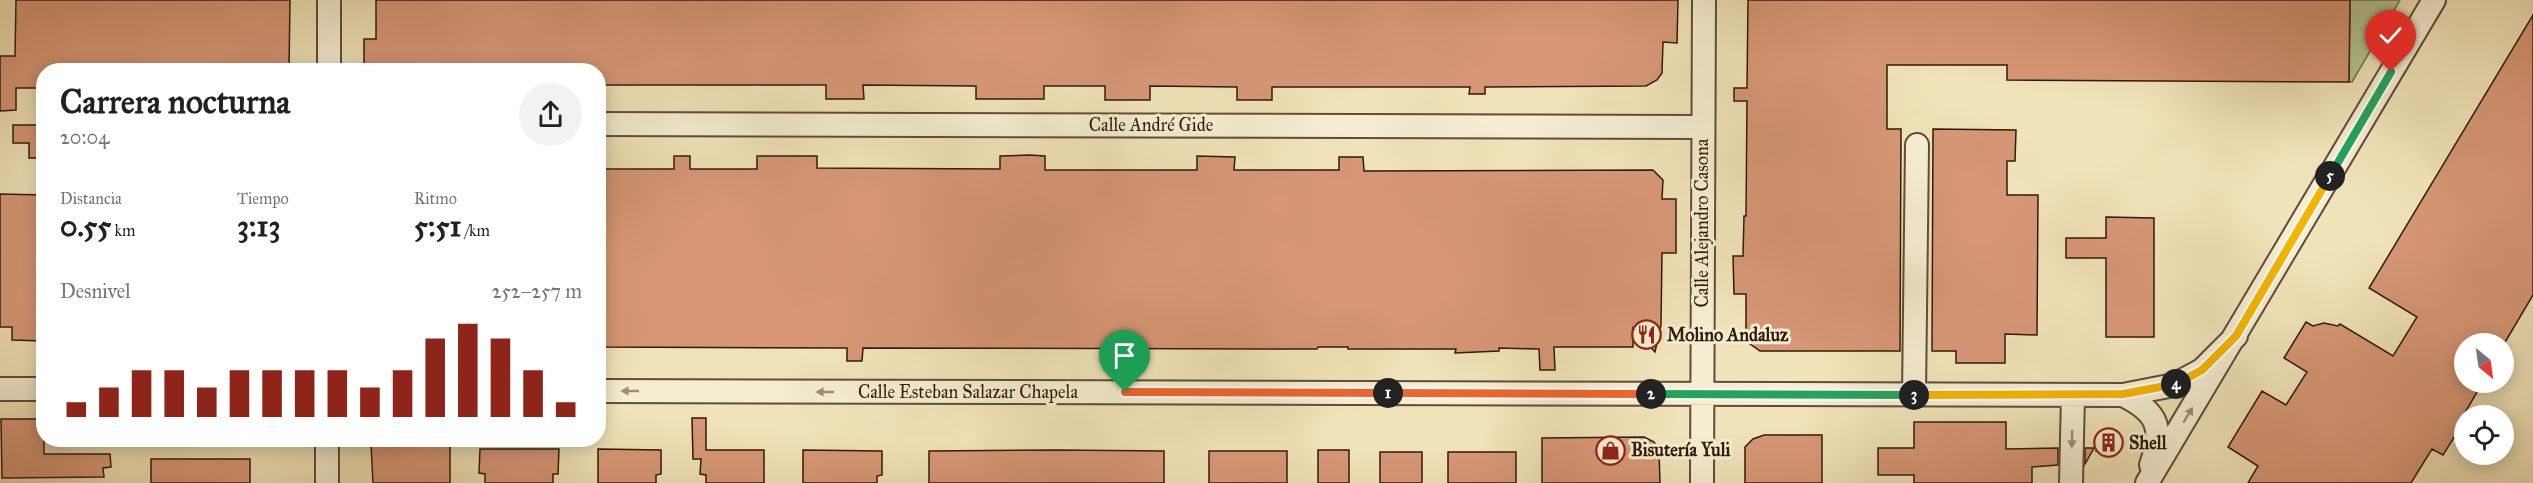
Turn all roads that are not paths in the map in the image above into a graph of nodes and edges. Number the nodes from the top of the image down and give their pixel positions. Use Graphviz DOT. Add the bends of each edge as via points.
graph roads {
  1 [pos="329,0"];
  2 [pos="1704,0"];
  3 [pos="2432,2"];
  4 [pos="329,63"];
  5 [pos="606,124"];
  6 [pos="1703,127"];
  7 [pos="1917,145"];
  8 [pos="2236,336"];
  9 [pos="0,389"];
  10 [pos="36,389"];
  11 [pos="606,391"];
  12 [pos="1702,394"];
  13 [pos="2073,394"];
  14 [pos="2123,394"];
  15 [pos="1914,395"];
  16 [pos="327,447"];
  17 [pos="327,483"];
  18 [pos="1702,483"];
  19 [pos="2070,483"];
  20 [pos="2145,483"];
  1 -- 4 [label="street"];
  2 -- 6 [label="street, Calle Alejandro Casona"];
  3 -- 8 [label="street"];
  5 -- 6 [label="street, Calle André Gide"];
  6 -- 12 [label="street, Calle Alejandro Casona"];
  7 -- 15 [label="street"];
  8 -- 14 [label="street, Calle Esteban Salazar Chapela" via="2202,370 2174,385"];
  20 -- 8 [label="street, one-way"];
  9 -- 10 [label="street"];
  12 -- 11 [label="street, Calle Esteban Salazar Chapela, one-way"];
  12 -- 15 [label="street, Calle Esteban Salazar Chapela"];
  12 -- 18 [label="street, Calle Alejandro Casona"];
  13 -- 14 [label="street, Calle Esteban Salazar Chapela"];
  13 -- 15 [label="street, Calle Esteban Salazar Chapela"];
  13 -- 19 [label="street, one-way"];
  14 -- 20 [label="street" via="2143,404 2155,421 2158,443"];
  16 -- 17 [label="street"];
}
